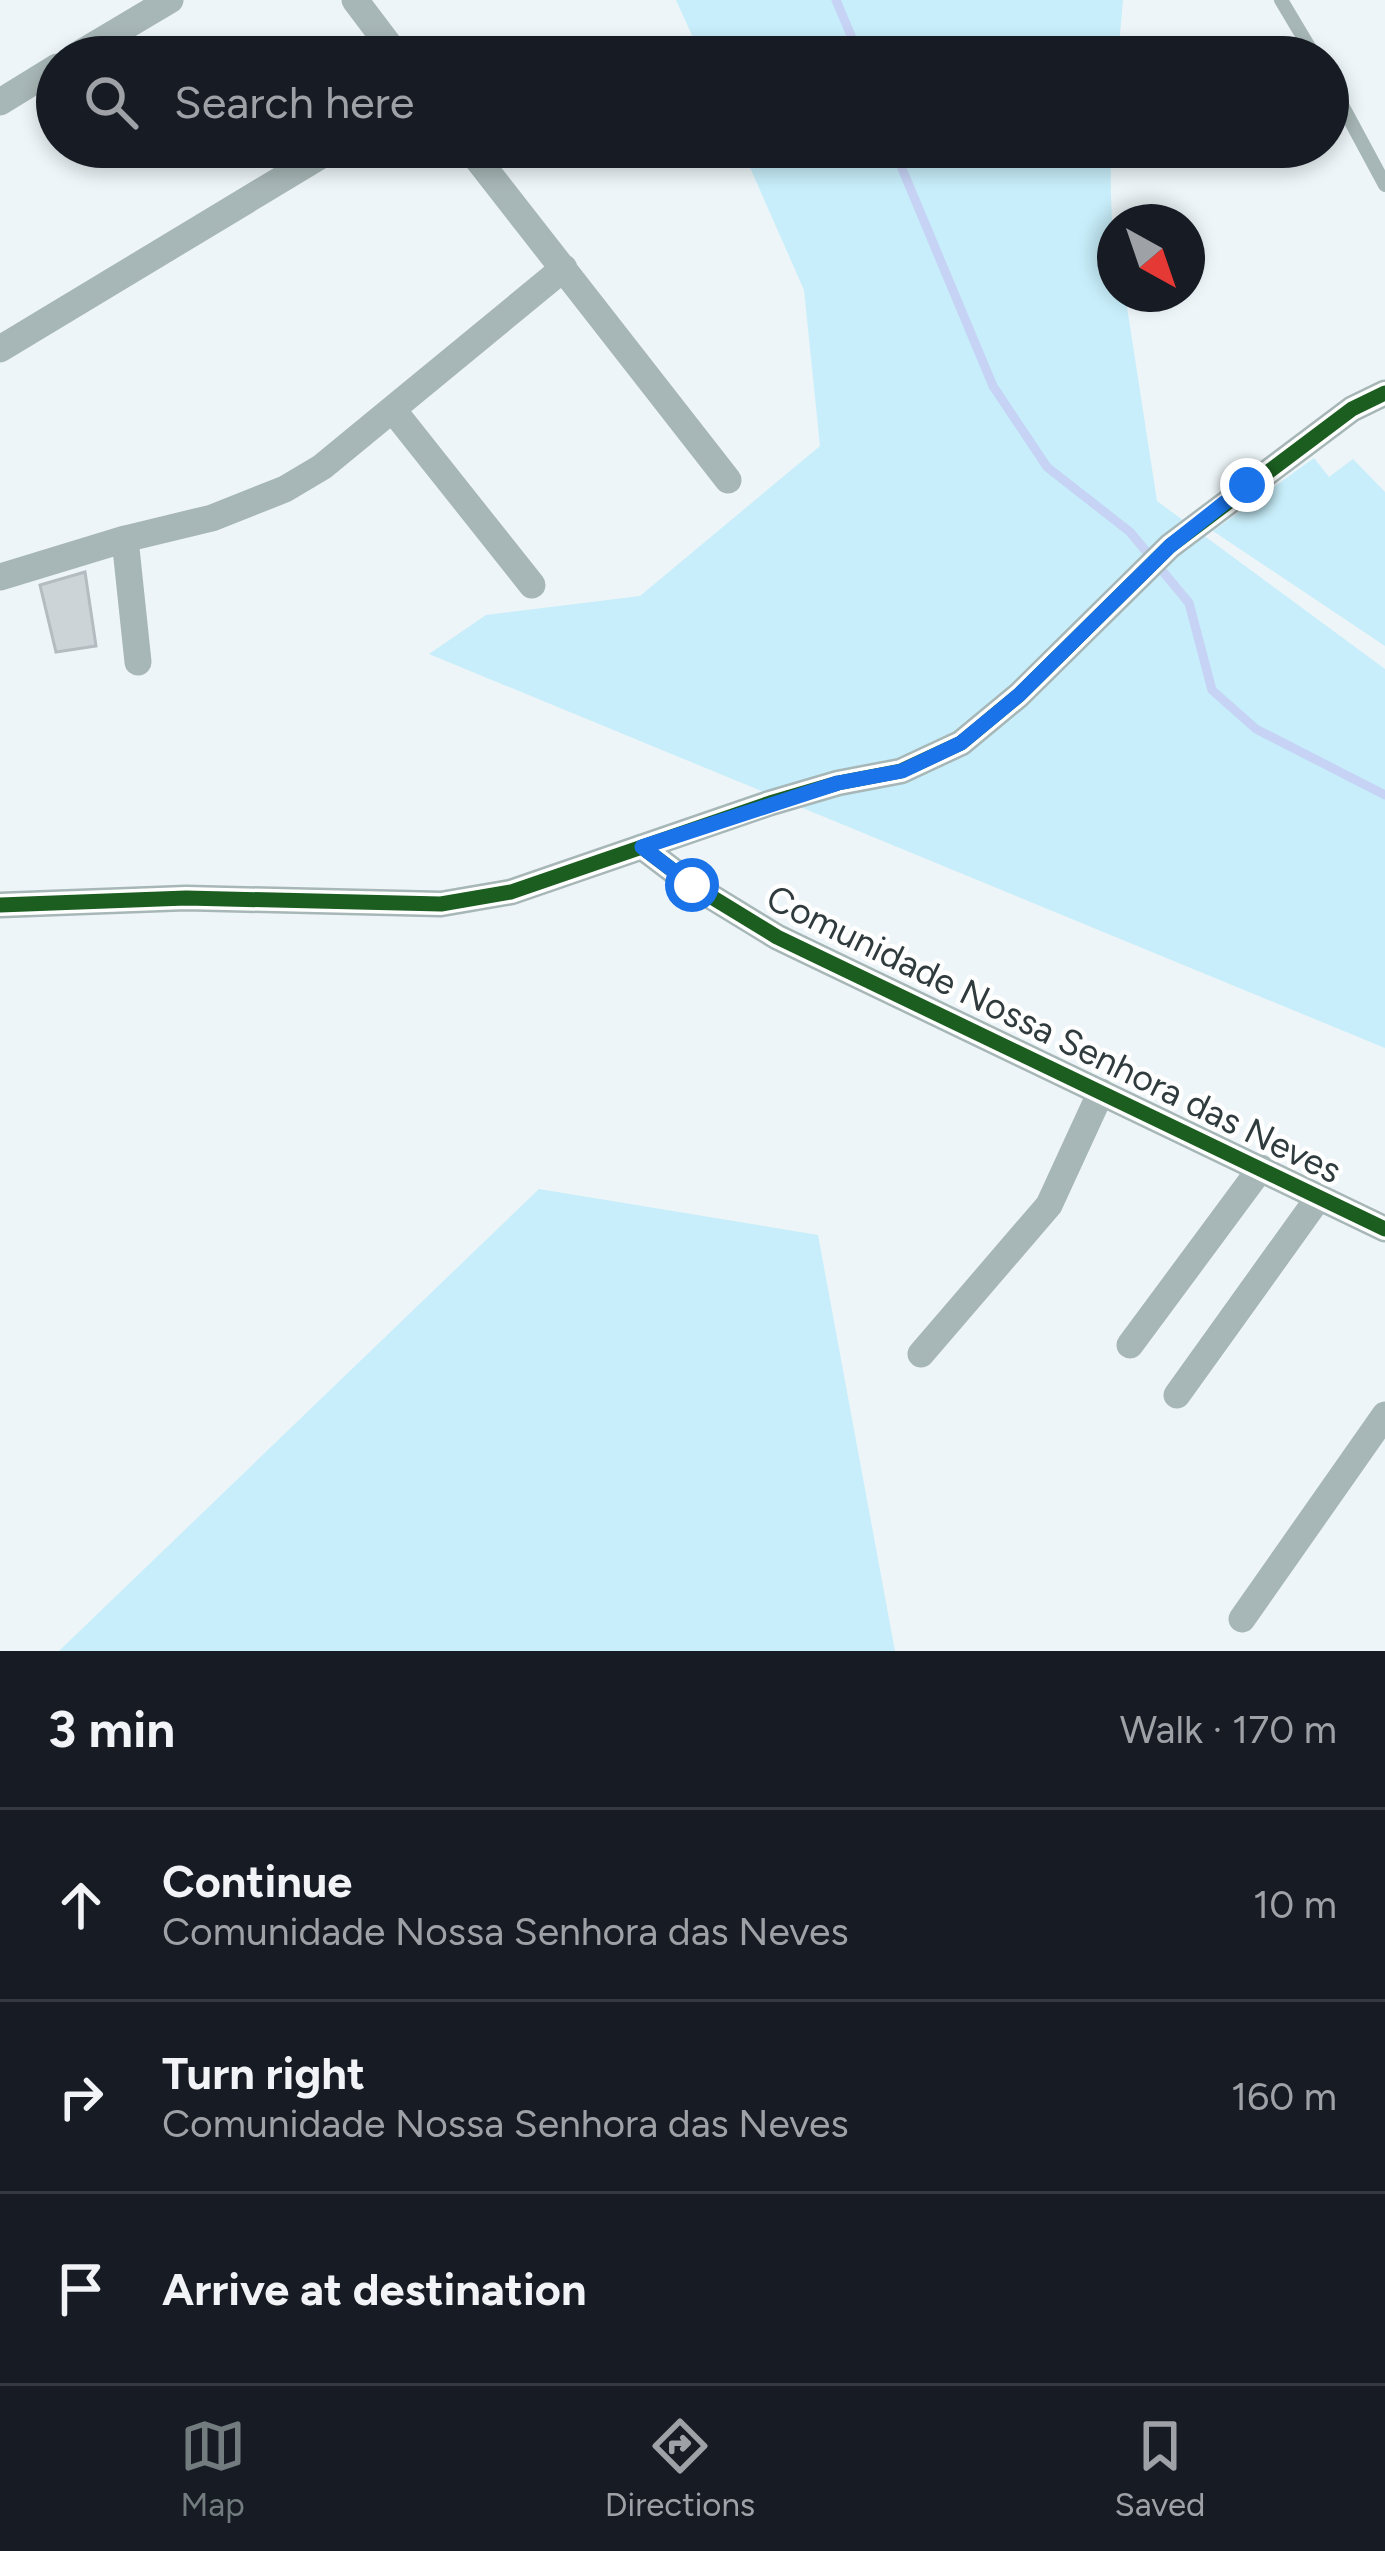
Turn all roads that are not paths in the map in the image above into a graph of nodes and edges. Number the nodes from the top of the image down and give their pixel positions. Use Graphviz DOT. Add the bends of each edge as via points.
graph roads {
  1 [pos="170,0"];
  2 [pos="355,0"];
  3 [pos="1282,0"];
  4 [pos="109,36"];
  5 [pos="382,36"];
  6 [pos="1303,36"];
  7 [pos="36,80"];
  8 [pos="0,102"];
  9 [pos="1349,118"];
  10 [pos="299,168"];
  11 [pos="485,168"];
  12 [pos="1385,185"];
  13 [pos="564,268"];
  14 [pos="0,349"];
  15 [pos="1385,393"];
  16 [pos="393,410"];
  17 [pos="728,480"];
  18 [pos="125,538"];
  19 [pos="0,577"];
  20 [pos="532,585"];
  21 [pos="138,662"];
  22 [pos="642,847"];
  23 [pos="0,904"];
  24 [pos="1101,1092"];
  25 [pos="1261,1168"];
  26 [pos="1319,1197"];
  27 [pos="1385,1229"];
  28 [pos="1130,1345"];
  29 [pos="921,1354"];
  30 [pos="1178,1395"];
  31 [pos="1385,1414"];
  32 [pos="1242,1619"];
  1 -- 4 [label="street"];
  2 -- 5 [label="street"];
  3 -- 6 [label="lane"];
  7 -- 8 [label="street"];
  9 -- 12 [label="lane"];
  10 -- 14 [label="street"];
  11 -- 13 [label="street"];
  13 -- 16 [label="street"];
  13 -- 17 [label="street"];
  15 -- 22 [label="street" via="1352,409 1170,546 961,743 902,771 838,783"];
  16 -- 18 [label="street" via="285,489 212,518"];
  16 -- 20 [label="street"];
  18 -- 19 [label="street"];
  18 -- 21 [label="street"];
  22 -- 23 [label="street" via="511,892 441,904"];
  22 -- 24 [label="street, Comunidade Nossa Senhora das Neves" via="777,937"];
  24 -- 25 [label="street, Comunidade Nossa Senhora das Neves"];
  24 -- 29 [label="street" via="1049,1205"];
  25 -- 26 [label="street, Comunidade Nossa Senhora das Neves"];
  25 -- 28 [label="street"];
  26 -- 27 [label="street, Comunidade Nossa Senhora das Neves"];
  26 -- 30 [label="street"];
  31 -- 32 [label="street"];
}
